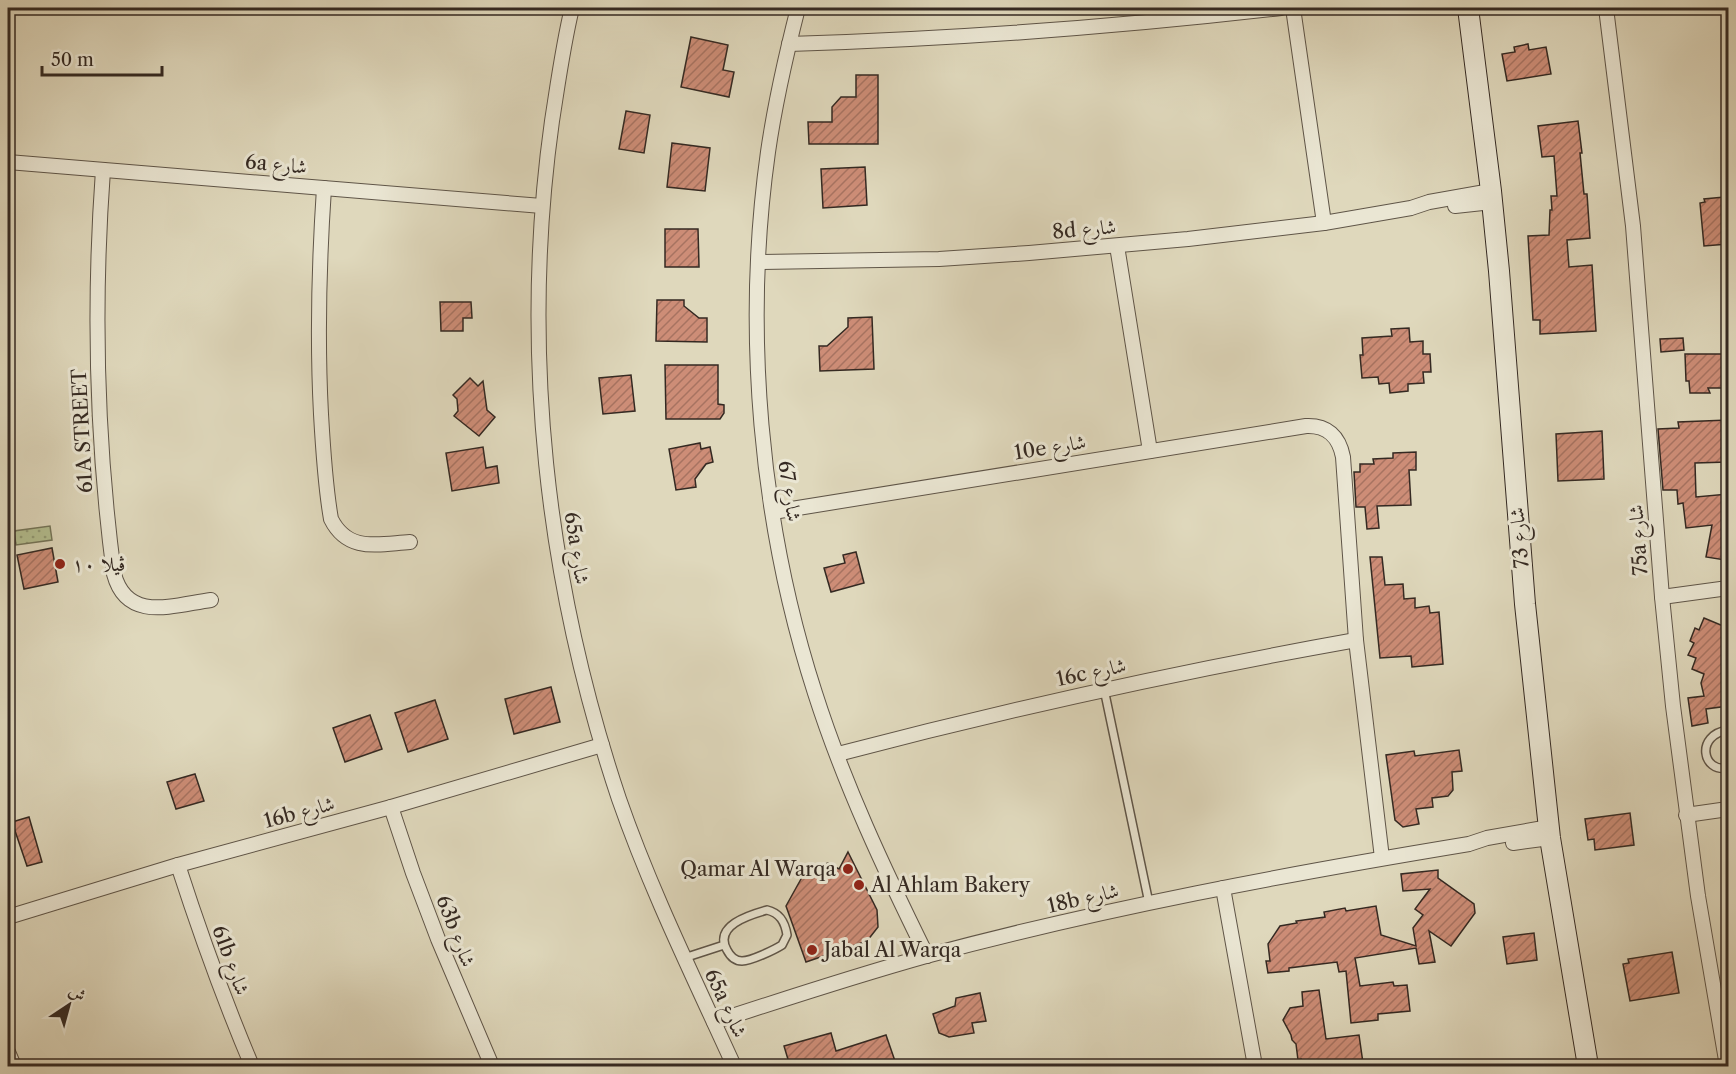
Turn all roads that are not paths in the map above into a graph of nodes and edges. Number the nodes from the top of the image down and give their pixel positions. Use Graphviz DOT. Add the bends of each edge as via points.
graph roads {
  1 [pos="572,8"];
  2 [pos="798,8"];
  3 [pos="1281,8"];
  4 [pos="1293,8"];
  5 [pos="1470,8"];
  6 [pos="1606,8"];
  7 [pos="789,44"];
  8 [pos="8,162"];
  9 [pos="103,170"];
  10 [pos="324,188"];
  11 [pos="1492,196"];
  12 [pos="542,206"];
  13 [pos="1324,223"];
  14 [pos="1117,246"];
  15 [pos="759,262"];
  16 [pos="1150,451"];
  17 [pos="773,512"];
  18 [pos="410,542"];
  19 [pos="1728,588"];
  20 [pos="1662,597"];
  21 [pos="211,600"];
  22 [pos="1356,639"];
  23 [pos="1104,689"];
  24 [pos="1728,730"];
  25 [pos="602,745"];
  26 [pos="837,754"];
  27 [pos="1728,768"];
  28 [pos="392,807"];
  29 [pos="1728,809"];
  30 [pos="1686,815"];
  31 [pos="1550,833"];
  32 [pos="1382,858"];
  33 [pos="178,865"];
  34 [pos="1223,888"];
  35 [pos="1149,903"];
  36 [pos="8,917"];
  37 [pos="724,945"];
  38 [pos="927,956"];
  39 [pos="684,958"];
  40 [pos="714,1022"];
  41 [pos="8,1052"];
  42 [pos="14,1066"];
  43 [pos="252,1066"];
  44 [pos="492,1066"];
  45 [pos="734,1066"];
  46 [pos="1254,1066"];
  47 [pos="1588,1066"];
  48 [pos="1727,1066"];
  1 -- 12 [label="street, 65a شارع" via="558,76"];
  2 -- 7 [label="street, شارع 67"];
  3 -- 7 [label="street" via="1034,32"];
  4 -- 13 [label="street"];
  5 -- 11 [label="street, شارع 73"];
  6 -- 20 [label="street, 75a شارع" via="1634,237"];
  7 -- 15 [label="street, شارع 67" via="768,153"];
  8 -- 9 [label="street, 6a شارع"];
  9 -- 10 [label="street, 6a شارع"];
  9 -- 21 [label="street, 61A STREET" via="97,374 103,475 117,586 133,603 144,607"];
  10 -- 12 [label="street, 6a شارع"];
  10 -- 18 [label="street" via="319,380 331,519 336,530 357,543"];
  11 -- 13 [label="street, 8d شارع" via="1435,209 1411,208"];
  11 -- 31 [label="street, شارع 73" via="1525,604"];
  12 -- 25 [label="street, 65a شارع" via="538,335 545,462 563,587"];
  13 -- 14 [label="street, 8d شارع"];
  14 -- 15 [label="street, 8d شارع" via="939,259"];
  14 -- 16 [label="street"];
  15 -- 17 [label="street, شارع 67" via="759,388"];
  16 -- 17 [label="street, 10e شارع"];
  16 -- 22 [label="street, 10e شارع" via="1315,425 1331,433 1343,457"];
  17 -- 26 [label="street, شارع 67" via="798,635"];
  19 -- 20 [label="street"];
  20 -- 30 [label="street, 75a شارع"];
  22 -- 23 [label="street, 16c شارع"];
  22 -- 32 [label="street"];
  23 -- 26 [label="street, 16c شارع"];
  23 -- 35 [label="lane"];
  24 -- 27 [label="lane" via="1711,737 1706,748 1713,766"];
  25 -- 28 [label="street, 16b شارع"];
  25 -- 39 [label="street, 65a شارع" via="641,857"];
  26 -- 38 [label="street, شارع 67" via="864,822"];
  28 -- 33 [label="street, 16b شارع"];
  28 -- 44 [label="street, 63b شارع" via="438,939"];
  29 -- 30 [label="street"];
  30 -- 48 [label="street, 75a شارع"];
  31 -- 32 [label="street, 18b شارع"];
  31 -- 47 [label="street, شارع 73"];
  32 -- 34 [label="street, 18b شارع"];
  33 -- 36 [label="street, 16b شارع"];
  33 -- 43 [label="street, 61b شارع"];
  34 -- 35 [label="street, 18b شارع"];
  34 -- 46 [label="street"];
  35 -- 38 [label="street, 18b شارع"];
  37 -- 37 [label="lane" via="736,960 747,960 782,945 787,935 779,916 767,910 728,927"];
  37 -- 39 [label="lane"];
  38 -- 40 [label="street, 18b شارع"];
  39 -- 40 [label="street, 65a شارع"];
  40 -- 45 [label="street, 65a شارع"];
  41 -- 42 [label="street"];
}
